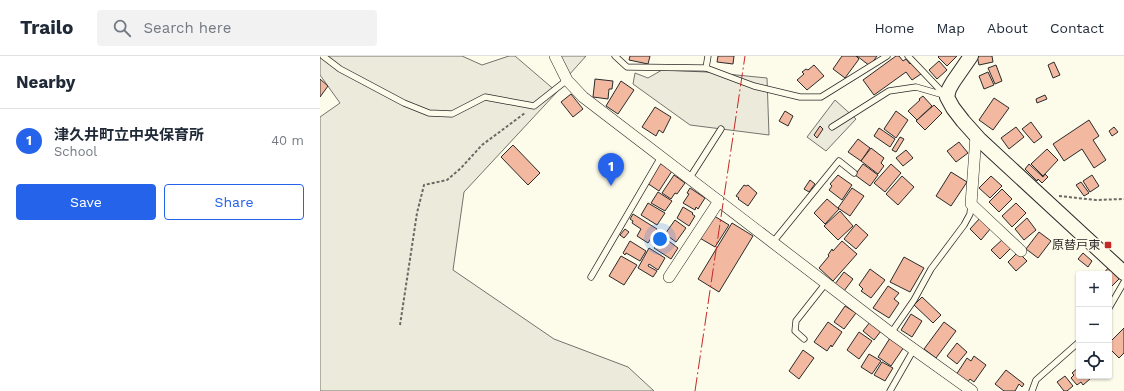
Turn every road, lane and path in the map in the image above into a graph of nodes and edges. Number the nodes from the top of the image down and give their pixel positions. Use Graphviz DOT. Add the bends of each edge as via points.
graph roads {
  1 [pos="323,56"];
  2 [pos="555,56"];
  3 [pos="615,56"];
  4 [pos="708,56"];
  5 [pos="887,56"];
  6 [pos="908,56"];
  7 [pos="967,58"];
  8 [pos="706,68"];
  9 [pos="567,80"];
  10 [pos="947,97"];
  11 [pos="534,106"];
  12 [pos="832,127"];
  13 [pos="721,129"];
  14 [pos="976,136"];
  15 [pos="660,156"];
  16 [pos="854,173"];
  17 [pos="689,179"];
  18 [pos="1039,193"];
  19 [pos="1124,199"];
  20 [pos="719,201"];
  21 [pos="971,204"];
  22 [pos="773,242"];
  23 [pos="1021,251"];
  24 [pos="1124,273"];
  25 [pos="591,277"];
  26 [pos="669,277"];
  27 [pos="1124,282"];
  28 [pos="826,283"];
  29 [pos="1110,307"];
  30 [pos="400,324"];
  31 [pos="891,333"];
  32 [pos="804,339"];
  33 [pos="1078,343"];
  34 [pos="914,349"];
  35 [pos="890,391"];
  36 [pos="972,391"];
  37 [pos="1032,391"];
  1 -- 11 [label="lane" via="340,69 404,103 429,113 452,114 485,97"];
  2 -- 9 [label="street"];
  3 -- 8 [label="lane" via="627,67"];
  4 -- 8 [label="lane"];
  5 -- 8 [label="lane" via="821,97 800,96 754,86"];
  6 -- 10 [label="lane"];
  7 -- 10 [label="street"];
  9 -- 11 [label="lane"];
  9 -- 15 [label="street" via="583,97"];
  10 -- 12 [label="lane" via="916,87 889,91"];
  10 -- 14 [label="street"];
  11 -- 30 [label="path" via="482,145 447,180 424,185 417,213"];
  13 -- 17 [label="lane"];
  14 -- 18 [label="street"];
  14 -- 21 [label="street"];
  15 -- 17 [label="street"];
  15 -- 25 [label="lane"];
  16 -- 22 [label="lane" via="839,161"];
  17 -- 20 [label="street"];
  18 -- 19 [label="path" via="1096,200"];
  18 -- 24 [label="street"];
  20 -- 22 [label="street"];
  20 -- 26 [label="street"];
  21 -- 23 [label="street"];
  21 -- 31 [label="lane" via="970,214 964,225 931,269 914,300"];
  22 -- 28 [label="street"];
  27 -- 29 [label="lane"];
  28 -- 31 [label="street"];
  28 -- 32 [label="lane" via="796,321 795,331"];
  31 -- 34 [label="street"];
  33 -- 37 [label="lane" via="1036,380"];
  34 -- 35 [label="lane"];
  34 -- 36 [label="street"];
}
